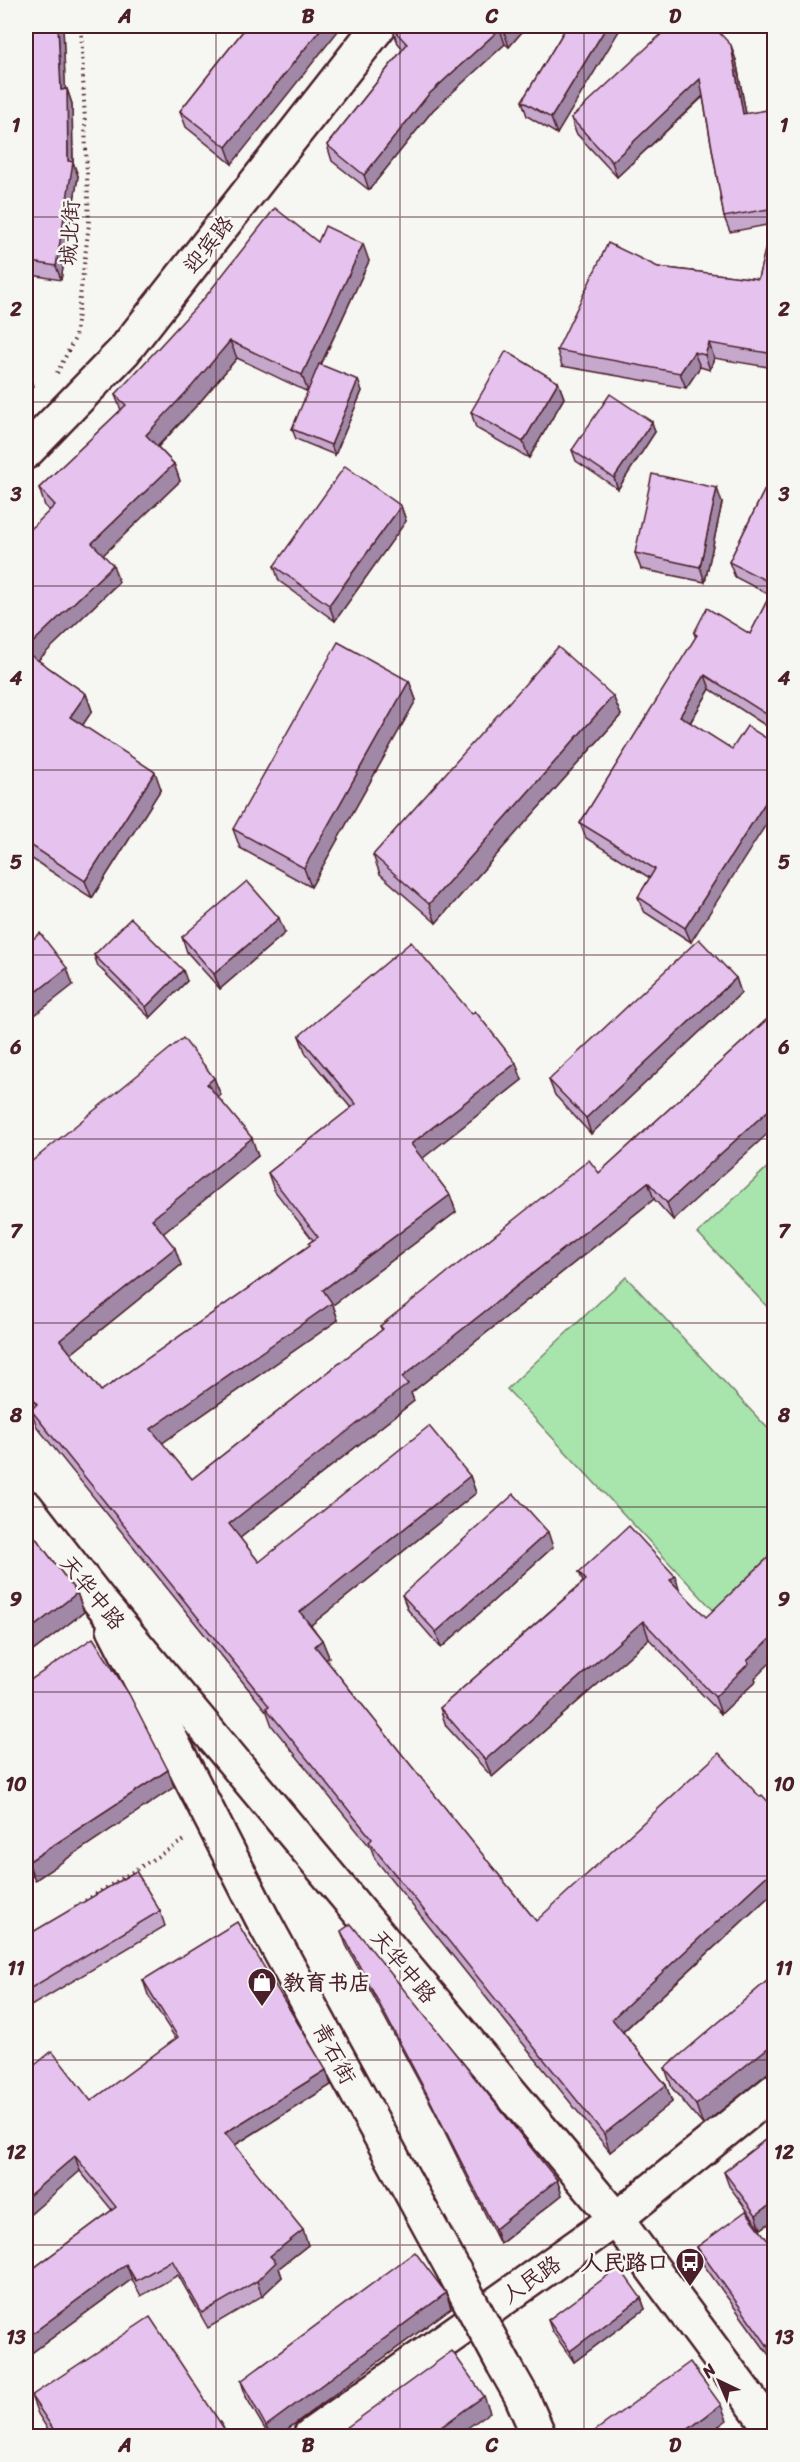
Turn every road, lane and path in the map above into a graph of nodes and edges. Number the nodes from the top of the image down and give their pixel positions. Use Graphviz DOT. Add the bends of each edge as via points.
graph roads {
  1 [pos="81,26"];
  2 [pos="379,26"];
  3 [pos="53,379"];
  4 [pos="26,452"];
  5 [pos="26,1507"];
  6 [pos="101,1603"];
  7 [pos="213,1821"];
  8 [pos="65,1913"];
  9 [pos="774,2091"];
  10 [pos="615,2219"];
  11 [pos="774,2432"];
  12 [pos="310,2436"];
  13 [pos="539,2436"];
  1 -- 3 [label="path, 城北街" via="89,224 75,339"];
  2 -- 4 [label="street, 迎宾路" via="124,351"];
  5 -- 6 [label="street, 天华中路"];
  6 -- 7 [label="street, 青石街"];
  6 -- 10 [label="street, 天华中路"];
  7 -- 8 [label="path"];
  7 -- 13 [label="street, 青石街, bridge" via="521,2395"];
  9 -- 10 [label="street, 人民路"];
  10 -- 11 [label="street, 天华中路"];
  10 -- 12 [label="street, 人民路"];
}
